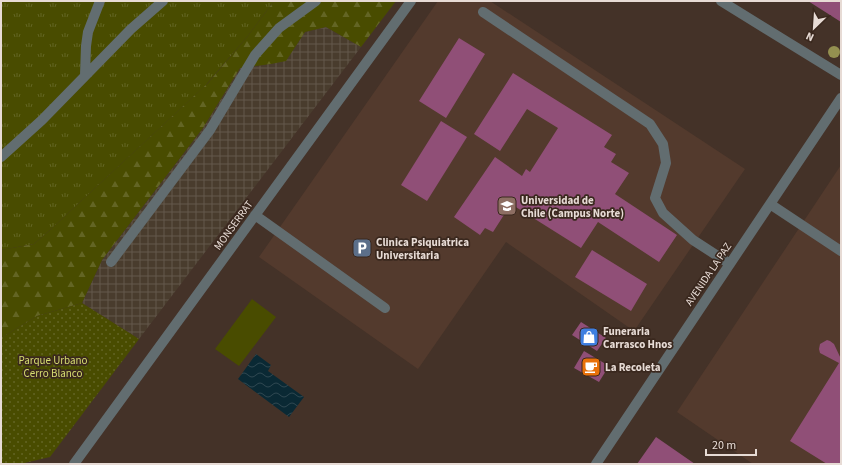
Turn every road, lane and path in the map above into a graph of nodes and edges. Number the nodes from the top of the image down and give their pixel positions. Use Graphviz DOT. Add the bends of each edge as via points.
graph roads {
  1 [pos="100,1"];
  2 [pos="163,1"];
  3 [pos="316,1"];
  4 [pos="410,1"];
  5 [pos="721,1"];
  6 [pos="483,12"];
  7 [pos="85,75"];
  8 [pos="841,75"];
  9 [pos="841,98"];
  10 [pos="1,158"];
  11 [pos="770,204"];
  12 [pos="255,215"];
  13 [pos="841,251"];
  14 [pos="111,262"];
  15 [pos="730,264"];
  16 [pos="385,308"];
  17 [pos="74,464"];
  18 [pos="596,464"];
  1 -- 7 [label="street" via="88,32"];
  2 -- 7 [label="street"];
  3 -- 14 [label="street" via="279,28 255,55 210,130"];
  4 -- 12 [label="street, MONSERRAT"];
  5 -- 8 [label="street"];
  6 -- 15 [label="street" via="650,124 663,144 666,163 655,198 663,213 693,240"];
  7 -- 10 [label="street"];
  9 -- 11 [label="street, AVENIDA LA PAZ"];
  11 -- 13 [label="street"];
  11 -- 15 [label="street, AVENIDA LA PAZ"];
  12 -- 16 [label="street"];
  12 -- 17 [label="street, MONSERRAT"];
  15 -- 18 [label="street, AVENIDA LA PAZ"];
}
